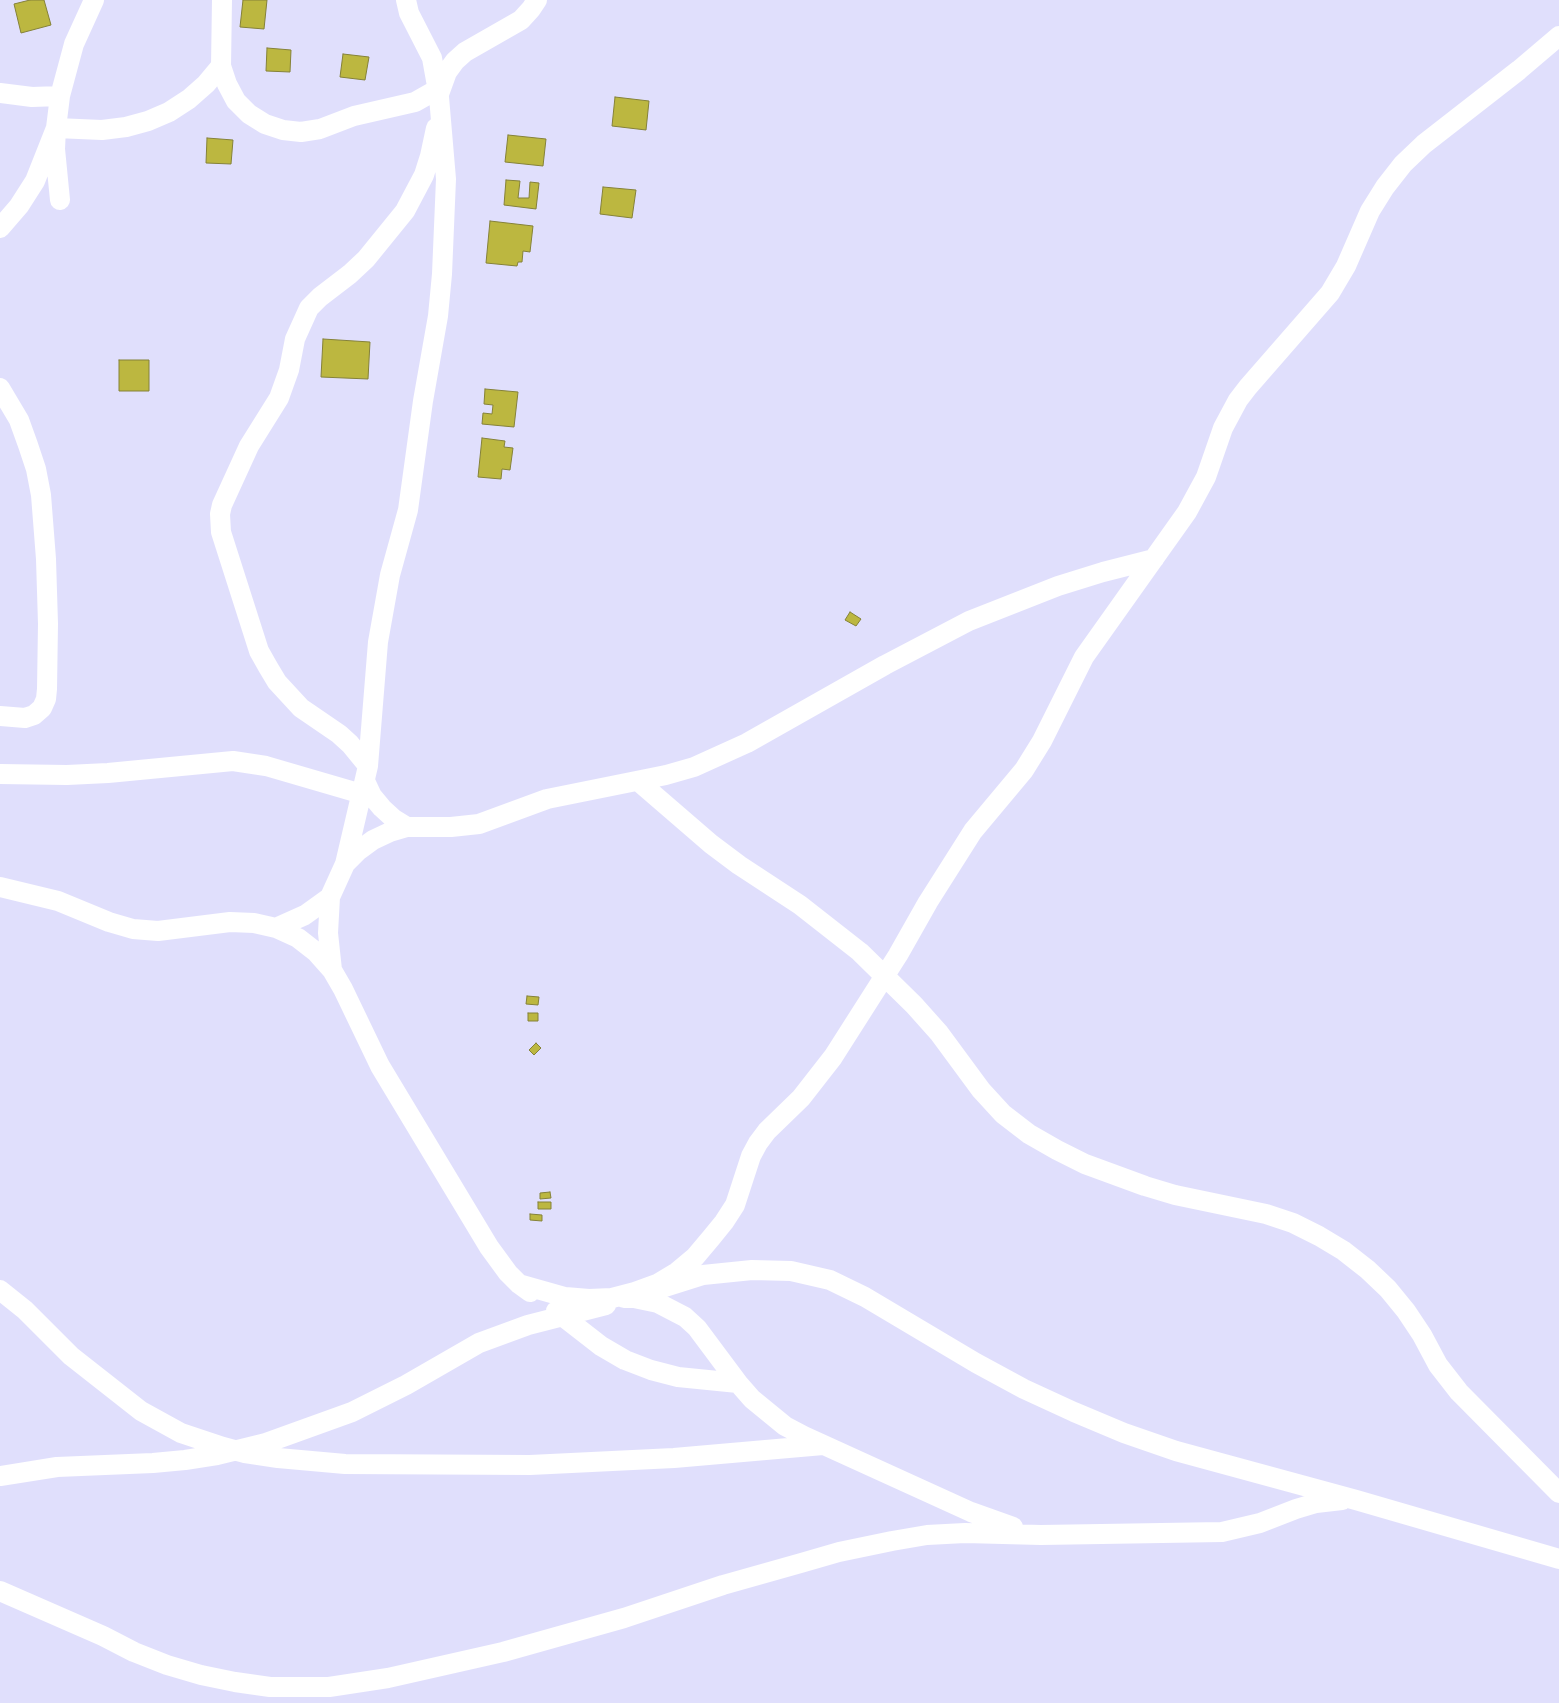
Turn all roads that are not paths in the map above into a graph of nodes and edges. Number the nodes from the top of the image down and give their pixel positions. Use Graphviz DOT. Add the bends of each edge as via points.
graph roads {
  1 [pos="94,0"];
  2 [pos="222,0"];
  3 [pos="406,0"];
  4 [pos="537,0"];
  5 [pos="1559,36"];
  6 [pos="221,66"];
  7 [pos="0,93"];
  8 [pos="438,93"];
  9 [pos="60,96"];
  10 [pos="56,128"];
  11 [pos="60,200"];
  12 [pos="0,228"];
  13 [pos="0,388"];
  14 [pos="1154,559"];
  15 [pos="0,716"];
  16 [pos="0,774"];
  17 [pos="365,780"];
  18 [pos="638,781"];
  19 [pos="407,827"];
  20 [pos="345,864"];
  21 [pos="0,887"];
  22 [pos="330,897"];
  23 [pos="276,928"];
  24 [pos="332,970"];
  25 [pos="885,976"];
  26 [pos="519,1284"];
  27 [pos="0,1290"];
  28 [pos="612,1298"];
  29 [pos="634,1298"];
  30 [pos="564,1316"];
  31 [pos="738,1383"];
  32 [pos="823,1445"];
  33 [pos="236,1451"];
  34 [pos="0,1476"];
  35 [pos="1559,1493"];
  36 [pos="1356,1500"];
  37 [pos="1041,1535"];
  38 [pos="1559,1560"];
  39 [pos="0,1591"];
  1 -- 9 [label="street" via="74,44"];
  2 -- 6 [label="street"];
  3 -- 8 [label="street" via="409,13 432,58"];
  4 -- 8 [label="street" via="521,20 455,61"];
  5 -- 14 [label="street" via="1424,144 1385,186 1330,294 1238,400 1223,428 1197,495"];
  6 -- 8 [label="street" via="236,101 265,124 283,130 320,129 354,116 415,102"];
  6 -- 10 [label="street" via="189,99 148,121 102,130"];
  7 -- 9 [label="street"];
  8 -- 17 [label="street" via="446,179 438,316 408,510 390,575 379,633"];
  8 -- 17 [label="street" via="433,143 415,194 393,228 366,259 309,308 295,339 279,398 250,446 220,514 221,532 259,652 289,695 344,739"];
  9 -- 10 [label="street"];
  10 -- 11 [label="street" via="56,175"];
  10 -- 12 [label="street" via="35,181"];
  13 -- 15 [label="street" via="19,420 36,469 46,560 48,624 47,689 42,708 25,718"];
  14 -- 18 [label="street" via="1058,586 970,621 721,756 694,767"];
  14 -- 25 [label="street" via="1084,657 1024,770 968,838"];
  16 -- 17 [label="street" via="108,773 233,761"];
  17 -- 19 [label="street" via="382,808"];
  17 -- 20 [label="street"];
  18 -- 19 [label="street" via="547,798 479,824"];
  18 -- 25 [label="street" via="711,844 830,928"];
  19 -- 20 [label="street" via="373,840"];
  20 -- 22 [label="street"];
  21 -- 23 [label="street" via="58,901 133,929 158,931 230,922"];
  22 -- 23 [label="street" via="304,915"];
  22 -- 24 [label="street" via="328,933"];
  23 -- 24 [label="street" via="298,938"];
  24 -- 26 [label="street" via="402,1103 498,1260"];
  25 -- 28 [label="street" via="833,1057 758,1143 735,1204 695,1257 657,1284"];
  25 -- 35 [label="street" via="939,1033 981,1090 1003,1114 1029,1134 1085,1164 1144,1186 1293,1223 1359,1263 1388,1289 1406,1311 1458,1392"];
  26 -- 28 [label="street" via="565,1297"];
  26 -- 30 [label="street"];
  27 -- 33 [label="street" via="71,1356 142,1411 202,1441"];
  28 -- 29 [label="street"];
  29 -- 30 [label="street"];
  29 -- 31 [label="street" via="658,1303 686,1317"];
  29 -- 36 [label="street" via="680,1281 727,1271 772,1269 830,1280 866,1297 1024,1389 1124,1433 1176,1451"];
  30 -- 31 [label="street" via="601,1346 625,1360 678,1377"];
  30 -- 33 [label="street" via="479,1343 386,1395 331,1421"];
  31 -- 32 [label="street" via="780,1421"];
  32 -- 33 [label="street" via="665,1459 530,1466 336,1463"];
  32 -- 37 [label="street" via="971,1512"];
  33 -- 34 [label="street" via="154,1463 57,1467"];
  36 -- 37 [label="street" via="1316,1503 1260,1523 1222,1532"];
  36 -- 38 [label="street"];
  37 -- 39 [label="street" via="927,1535 839,1552 504,1652 388,1678 329,1687 270,1687 201,1675 134,1652"];
}
